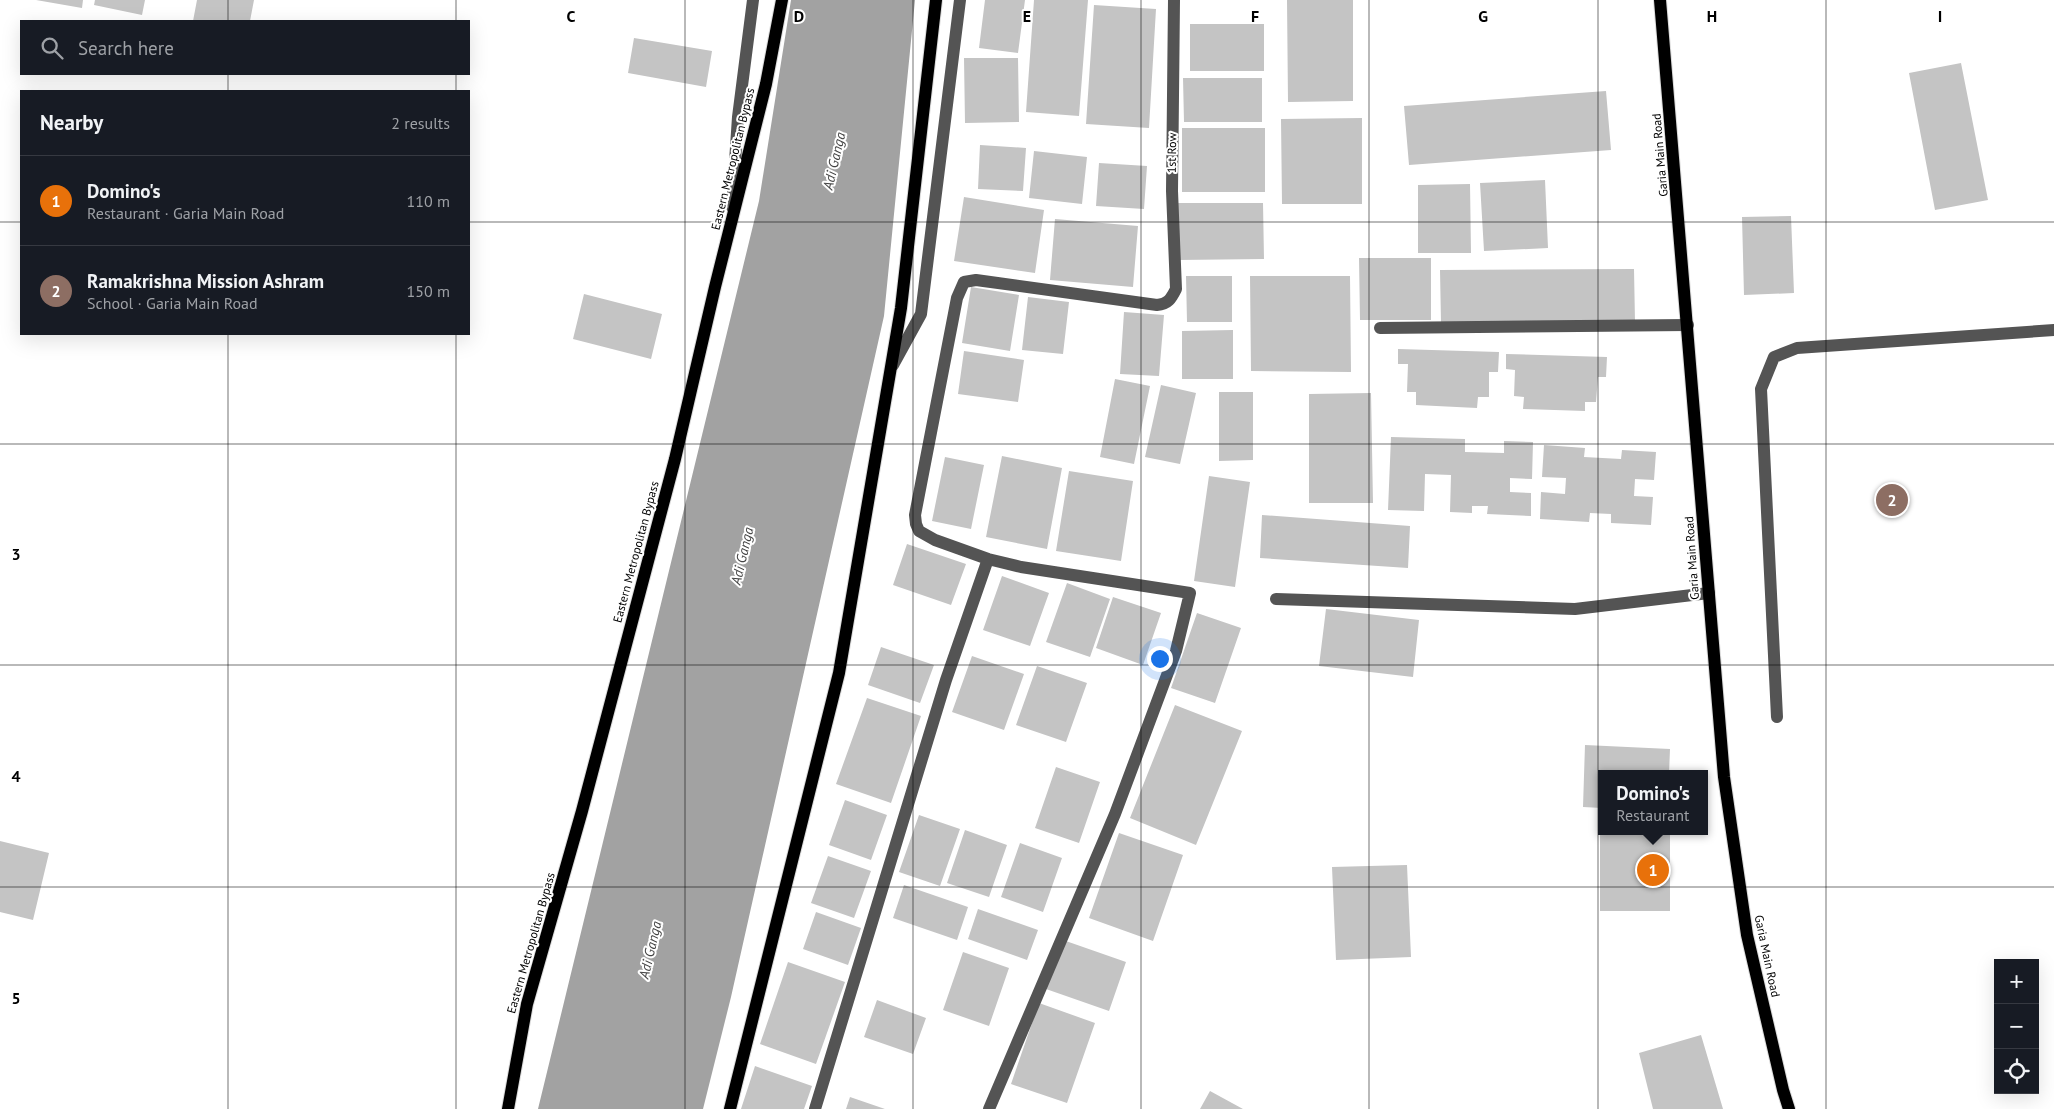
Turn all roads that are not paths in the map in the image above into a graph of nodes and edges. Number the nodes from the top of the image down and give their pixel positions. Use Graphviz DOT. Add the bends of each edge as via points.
graph roads {
  1 [pos="753,0"];
  2 [pos="782,0"];
  3 [pos="936,0"];
  4 [pos="960,0"];
  5 [pos="1174,0"];
  6 [pos="1660,0"];
  7 [pos="730,224"];
  8 [pos="1688,325"];
  9 [pos="1380,328"];
  10 [pos="2054,330"];
  11 [pos="891,368"];
  12 [pos="988,559"];
  13 [pos="1709,593"];
  14 [pos="1276,599"];
  15 [pos="1776,717"];
  16 [pos="508,1109"];
  17 [pos="730,1109"];
  18 [pos="815,1109"];
  19 [pos="989,1109"];
  20 [pos="1789,1109"];
  1 -- 7 [label="street" via="738,117"];
  2 -- 7 [label="main road, Eastern Metropolitan Bypass" via="766,84"];
  3 -- 11 [label="main road" via="901,308"];
  4 -- 11 [label="street" via="921,314"];
  5 -- 12 [label="street, 1st Row" via="1172,191 1176,289 1167,303 1157,305 976,280 964,282 961,286 915,515 919,531 934,540"];
  6 -- 8 [label="main road, Garia Main Road"];
  7 -- 16 [label="main road, Eastern Metropolitan Bypass" via="675,459 580,820 527,1004"];
  8 -- 9 [label="street"];
  8 -- 13 [label="main road, Garia Main Road"];
  10 -- 15 [label="street" via="1797,348 1774,357 1761,389"];
  11 -- 17 [label="main road" via="839,673"];
  12 -- 18 [label="street" via="946,680"];
  12 -- 19 [label="street" via="1190,593 1176,651 1116,814"];
  13 -- 14 [label="street" via="1575,609"];
  13 -- 20 [label="main road, Garia Main Road" via="1724,777 1747,935"];
}
